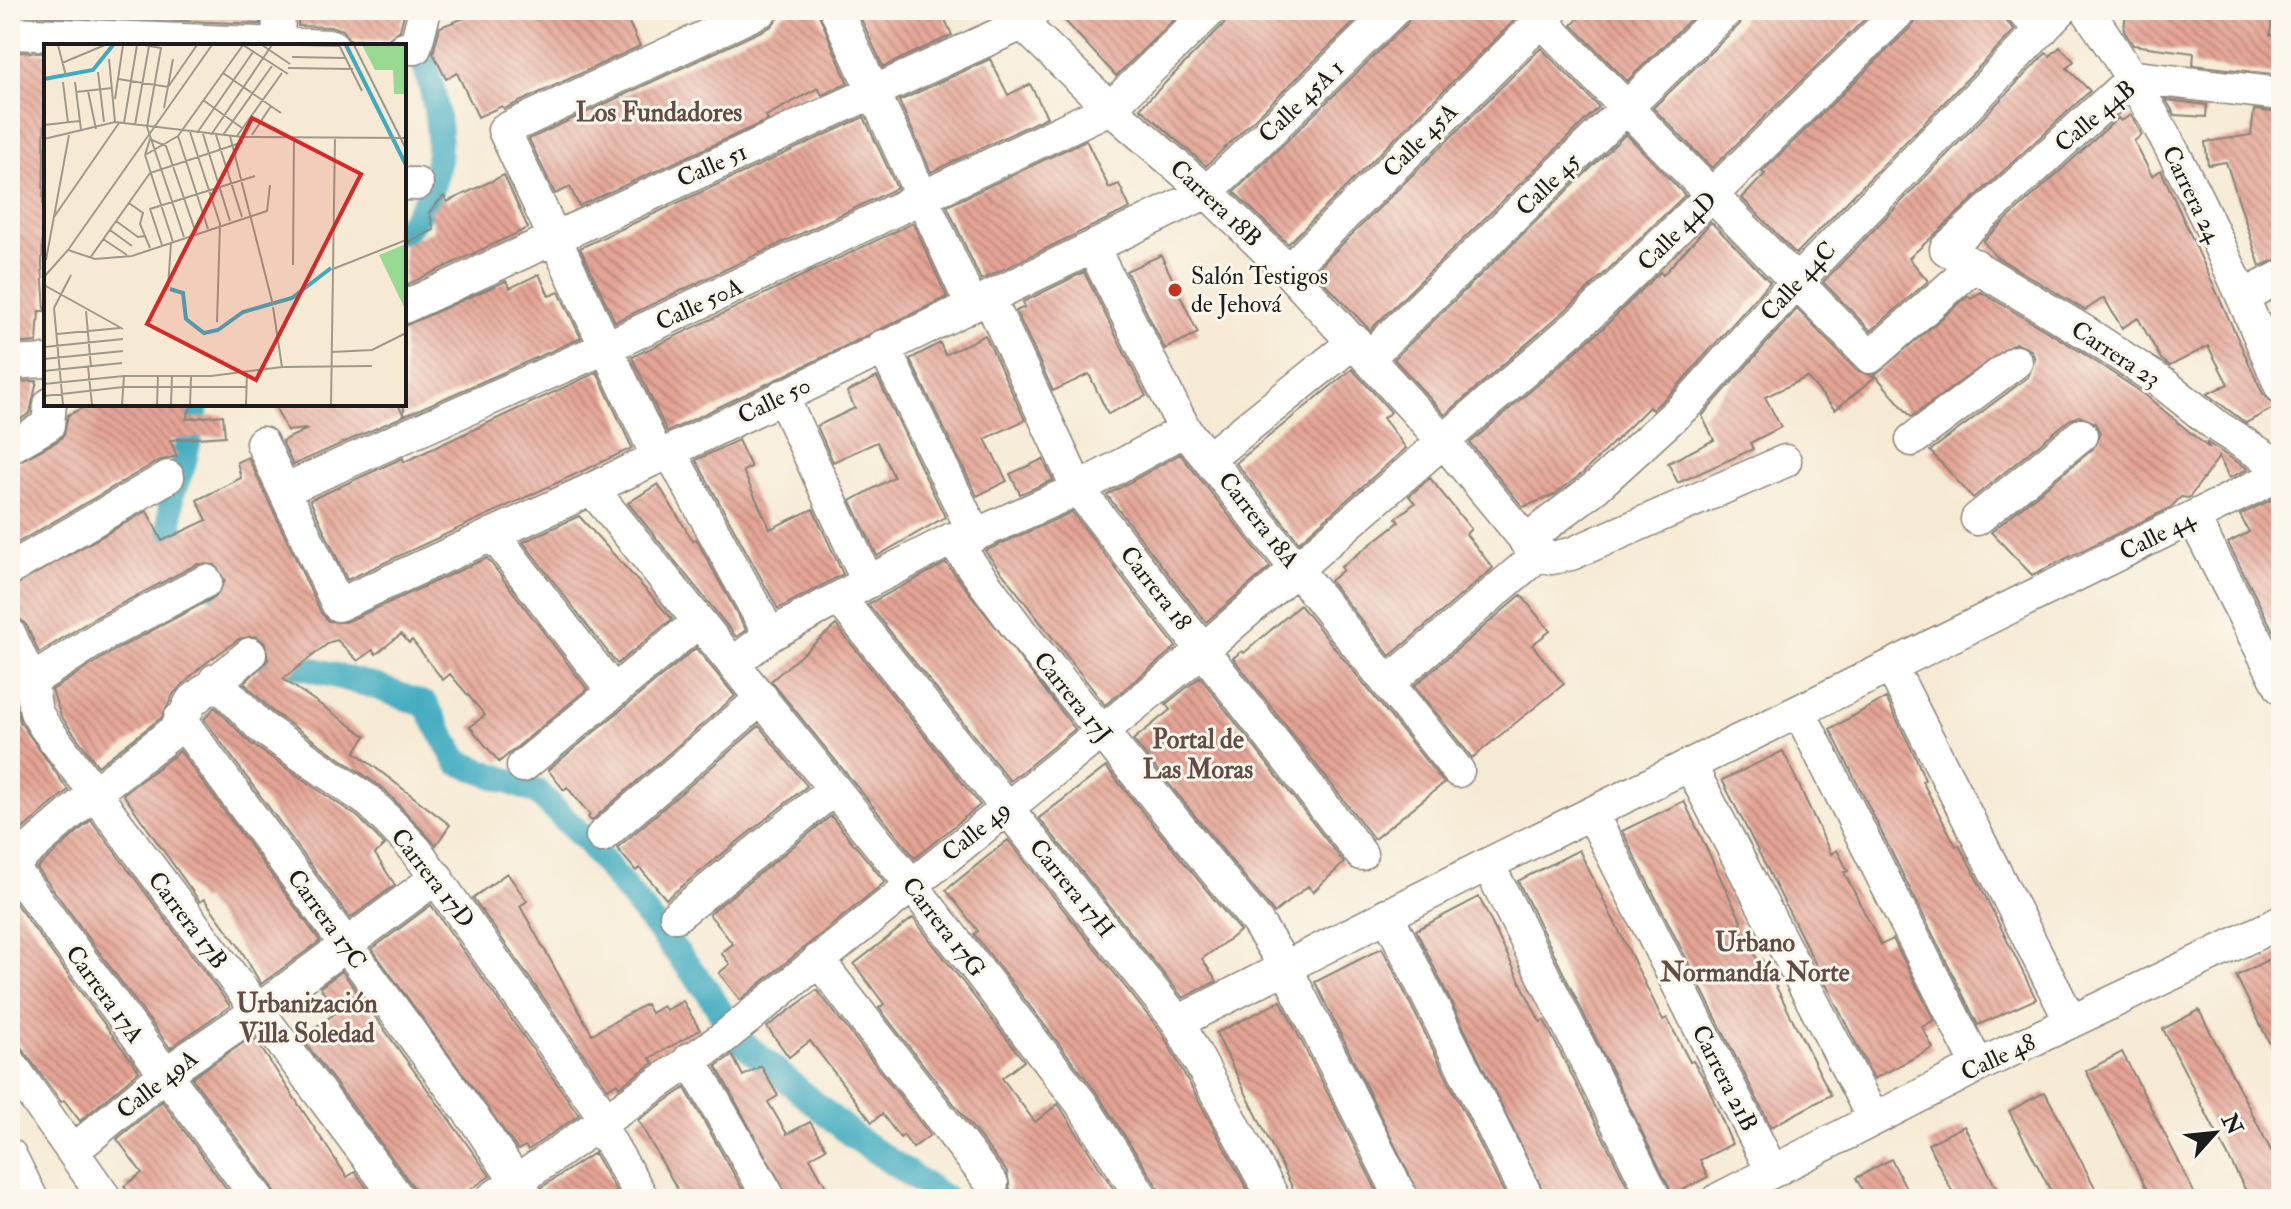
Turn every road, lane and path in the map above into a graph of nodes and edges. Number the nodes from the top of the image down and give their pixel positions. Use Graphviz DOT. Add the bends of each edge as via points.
graph roads {
  1 [pos="279,10"];
  2 [pos="762,10"];
  3 [pos="836,10"];
  4 [pos="1211,10"];
  5 [pos="1394,10"];
  6 [pos="1727,10"];
  7 [pos="1901,10"];
  8 [pos="2087,10"];
  9 [pos="429,12"];
  10 [pos="1541,14"];
  11 [pos="1022,15"];
  12 [pos="2042,16"];
  13 [pos="63,31"];
  14 [pos="172,32"];
  15 [pos="10,33"];
  16 [pos="270,44"];
  17 [pos="278,44"];
  18 [pos="409,48"];
  19 [pos="2134,77"];
  20 [pos="873,91"];
  21 [pos="2281,94"];
  22 [pos="1110,108"];
  23 [pos="1626,108"];
  24 [pos="1207,192"];
  25 [pos="1712,196"];
  26 [pos="923,198"];
  27 [pos="555,236"];
  28 [pos="1093,248"];
  29 [pos="1946,249"];
  30 [pos="1975,265"];
  31 [pos="1288,271"];
  32 [pos="2281,277"];
  33 [pos="1796,282"];
  34 [pos="2243,296"];
  35 [pos="980,302"];
  36 [pos="406,306"];
  37 [pos="883,346"];
  38 [pos="607,347"];
  39 [pos="1362,349"];
  40 [pos="44,361"];
  41 [pos="2016,362"];
  42 [pos="10,363"];
  43 [pos="2281,387"];
  44 [pos="782,396"];
  45 [pos="55,413"];
  46 [pos="1185,430"];
  47 [pos="2081,435"];
  48 [pos="1912,440"];
  49 [pos="262,443"];
  50 [pos="1445,443"];
  51 [pos="10,447"];
  52 [pos="664,455"];
  53 [pos="1209,458"];
  54 [pos="1785,461"];
  55 [pos="2281,467"];
  56 [pos="2281,474"];
  57 [pos="168,477"];
  58 [pos="592,489"];
  59 [pos="1078,489"];
  60 [pos="284,490"];
  61 [pos="2193,517"];
  62 [pos="1977,519"];
  63 [pos="493,534"];
  64 [pos="963,537"];
  65 [pos="1531,548"];
  66 [pos="10,569"];
  67 [pos="1298,569"];
  68 [pos="206,581"];
  69 [pos="868,582"];
  70 [pos="839,598"];
  71 [pos="698,622"];
  72 [pos="10,635"];
  73 [pos="770,635"];
  74 [pos="1204,649"];
  75 [pos="250,654"];
  76 [pos="734,663"];
  77 [pos="1892,668"];
  78 [pos="215,680"];
  79 [pos="23,681"];
  80 [pos="1388,683"];
  81 [pos="2281,688"];
  82 [pos="613,691"];
  83 [pos="762,698"];
  84 [pos="1800,713"];
  85 [pos="180,719"];
  86 [pos="1101,731"];
  87 [pos="523,766"];
  88 [pos="1691,767"];
  89 [pos="1458,771"];
  90 [pos="834,789"];
  91 [pos="94,793"];
  92 [pos="1006,806"];
  93 [pos="1592,814"];
  94 [pos="602,836"];
  95 [pos="1361,854"];
  96 [pos="1488,864"];
  97 [pos="10,865"];
  98 [pos="437,877"];
  99 [pos="911,884"];
  100 [pos="1387,914"];
  101 [pos="676,916"];
  102 [pos="2281,922"];
  103 [pos="346,944"];
  104 [pos="818,960"];
  105 [pos="1285,966"];
  106 [pos="257,1011"];
  107 [pos="1178,1022"];
  108 [pos="2071,1022"];
  109 [pos="690,1059"];
  110 [pos="10,1063"];
  111 [pos="1978,1066"];
  112 [pos="165,1074"];
  113 [pos="21,1099"];
  114 [pos="1873,1118"];
  115 [pos="602,1120"];
  116 [pos="73,1151"];
  117 [pos="10,1155"];
  118 [pos="1772,1171"];
  119 [pos="992,1184"];
  120 [pos="512,1193"];
  121 [pos="32,1199"];
  122 [pos="106,1199"];
  123 [pos="258,1199"];
  124 [pos="399,1199"];
  125 [pos="643,1199"];
  126 [pos="770,1199"];
  127 [pos="1143,1199"];
  128 [pos="1274,1199"];
  129 [pos="1402,1199"];
  130 [pos="1528,1199"];
  131 [pos="1655,1199"];
  132 [pos="1719,1199"];
  1 -- 17 [label="street"];
  2 -- 27 [label="street" via="504,130"];
  3 -- 20 [label="street"];
  4 -- 22 [label="street, Calle 50A"];
  5 -- 24 [label="street, Calle 45A 1"];
  6 -- 23 [label="street, Calle 45"];
  7 -- 25 [label="street, Calle 44D"];
  8 -- 19 [label="street, Carrera 24"];
  9 -- 18 [label="street"];
  10 -- 23 [label="street"];
  10 -- 31 [label="street, Calle 45A"];
  11 -- 20 [label="street, Calle 51"];
  11 -- 22 [label="street, Carrera 18B"];
  12 -- 33 [label="street, Calle 44C"];
  13 -- 14 [label="street"];
  13 -- 15 [label="street"];
  14 -- 16 [label="street"];
  19 -- 21 [label="street, Calle 44B"];
  19 -- 29 [label="street, Calle 44B"];
  19 -- 34 [label="street, Carrera 24"];
  20 -- 26 [label="street"];
  20 -- 27 [label="street, Calle 51"];
  22 -- 24 [label="street, Carrera 18B"];
  22 -- 26 [label="street, Calle 50A"];
  23 -- 25 [label="street"];
  23 -- 39 [label="street, Calle 45"];
  24 -- 28 [label="street, Calle 50"];
  24 -- 31 [label="street, Carrera 18B"];
  25 -- 33 [label="street"];
  25 -- 50 [label="street, Calle 44D"];
  26 -- 35 [label="street"];
  26 -- 38 [label="street, Calle 50A"];
  27 -- 36 [label="street, Calle 51"];
  27 -- 38 [label="street"];
  28 -- 35 [label="street, Calle 50"];
  28 -- 46 [label="street, Carrera 18A"];
  29 -- 30 [label="street, Carrera 23"];
  30 -- 33 [label="street" via="1870,357"];
  30 -- 55 [label="street, Carrera 23" via="2085,332"];
  31 -- 39 [label="street, Carrera 18B"];
  32 -- 34 [label="street"];
  33 -- 65 [label="street, Calle 44C" via="1689,402"];
  34 -- 43 [label="street, Carrera 24"];
  35 -- 37 [label="street, Calle 50"];
  35 -- 59 [label="street, Carrera 18"];
  37 -- 44 [label="street, Calle 50"];
  37 -- 64 [label="street, Carrera 17J"];
  38 -- 52 [label="street"];
  38 -- 60 [label="street, Calle 50A"];
  39 -- 50 [label="street, Carrera 18B"];
  39 -- 53 [label="street, Calle 45"];
  40 -- 42 [label="street"];
  41 -- 48 [label="street"];
  44 -- 52 [label="street, Calle 50"];
  44 -- 69 [label="street"];
  45 -- 51 [label="street"];
  46 -- 53 [label="street, Carrera 18A"];
  46 -- 59 [label="street"];
  47 -- 62 [label="street"];
  49 -- 60 [label="street"];
  50 -- 65 [label="street, Carrera 18B"];
  50 -- 67 [label="street, Calle 49"];
  52 -- 58 [label="street, Calle 50"];
  52 -- 73 [label="street"];
  53 -- 67 [label="street, Carrera 18A"];
  54 -- 65 [label="street" via="1571,554 1552,558"];
  56 -- 61 [label="street, Calle 44"];
  57 -- 66 [label="street"];
  58 -- 63 [label="street, Calle 50"];
  58 -- 71 [label="street, Carrera 17G"];
  59 -- 64 [label="street"];
  59 -- 74 [label="street, Carrera 18"];
  60 -- 63 [label="street, Calle 50" via="338,605"];
  61 -- 77 [label="street, Calle 44"];
  61 -- 81 [label="street"];
  63 -- 82 [label="street"];
  64 -- 69 [label="street"];
  64 -- 86 [label="street, Carrera 17J"];
  65 -- 80 [label="street, Calle 44C"];
  67 -- 74 [label="street, Calle 49"];
  67 -- 80 [label="street, Carrera 18A"];
  68 -- 79 [label="street"];
  69 -- 70 [label="street"];
  70 -- 73 [label="street"];
  70 -- 92 [label="street, Carrera 17H"];
  71 -- 76 [label="street, Carrera 17G"];
  71 -- 82 [label="street"];
  72 -- 79 [label="street, Carrera 17B"];
  73 -- 76 [label="street"];
  74 -- 86 [label="street, Calle 49"];
  74 -- 95 [label="street, Carrera 18"];
  75 -- 78 [label="street"];
  76 -- 83 [label="street, Carrera 17G"];
  77 -- 84 [label="street, Calle 44"];
  77 -- 108 [label="street"];
  78 -- 85 [label="street"];
  78 -- 98 [label="street, Carrera 17D" via="261,727 370,802"];
  79 -- 91 [label="street, Carrera 17B" via="36,712"];
  80 -- 89 [label="street, Carrera 18A"];
  82 -- 87 [label="street"];
  83 -- 90 [label="street, Carrera 17G"];
  83 -- 94 [label="street"];
  84 -- 88 [label="street, Calle 44"];
  84 -- 111 [label="street"];
  85 -- 91 [label="street" via="178,728"];
  85 -- 103 [label="street, Carrera 17C"];
  86 -- 92 [label="street, Calle 49"];
  86 -- 105 [label="street, Carrera 17J" via="1257,922"];
  88 -- 93 [label="street, Calle 44"];
  88 -- 114 [label="street"];
  90 -- 99 [label="street, Carrera 17G"];
  90 -- 101 [label="street"];
  91 -- 97 [label="street"];
  91 -- 106 [label="street, Carrera 17B"];
  92 -- 99 [label="street, Calle 49"];
  92 -- 107 [label="street, Carrera 17H"];
  93 -- 96 [label="street, Calle 44"];
  93 -- 118 [label="street, Carrera 21B"];
  96 -- 100 [label="street, Calle 44"];
  96 -- 131 [label="street"];
  97 -- 112 [label="street, Carrera 17A"];
  98 -- 103 [label="street, Calle 49A"];
  98 -- 115 [label="street, Carrera 17D"];
  99 -- 104 [label="street, Calle 49"];
  99 -- 127 [label="street, Carrera 17G" via="1081,1103"];
  100 -- 105 [label="street, Calle 44"];
  100 -- 130 [label="street"];
  102 -- 108 [label="street, Calle 48"];
  103 -- 106 [label="street, Calle 49A"];
  103 -- 120 [label="street, Carrera 17C"];
  104 -- 109 [label="street, Calle 49"];
  104 -- 119 [label="street"];
  105 -- 107 [label="street, Calle 44"];
  105 -- 129 [label="street, Carrera 17J"];
  106 -- 112 [label="street, Calle 49A"];
  106 -- 124 [label="street, Carrera 17B"];
  107 -- 128 [label="street, Carrera 17H"];
  108 -- 111 [label="street, Calle 48"];
  109 -- 115 [label="street, Calle 49"];
  109 -- 126 [label="street"];
  110 -- 113 [label="street"];
  111 -- 114 [label="street, Calle 48"];
  112 -- 116 [label="street, Calle 49A"];
  112 -- 123 [label="street, Carrera 17A"];
  113 -- 116 [label="street"];
  114 -- 118 [label="street, Calle 48"];
  115 -- 120 [label="street, Calle 49"];
  115 -- 125 [label="street, Carrera 17D"];
  116 -- 122 [label="street"];
  117 -- 121 [label="street"];
  118 -- 132 [label="street, Calle 48"];
}
